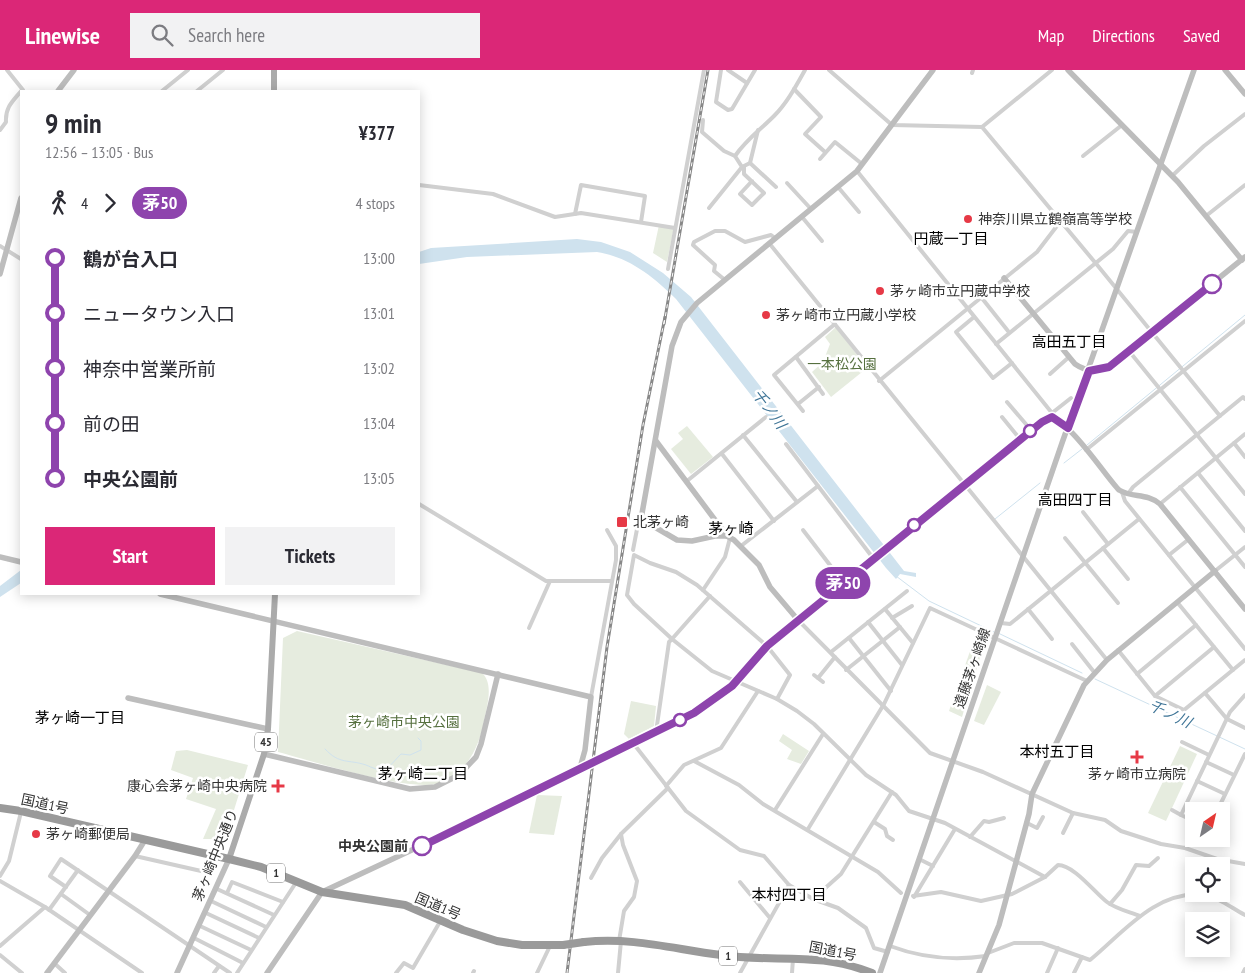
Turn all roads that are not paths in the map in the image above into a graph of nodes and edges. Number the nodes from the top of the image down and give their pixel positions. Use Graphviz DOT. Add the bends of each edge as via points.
graph roads {
  1 [pos="7,70"];
  2 [pos="74,70"];
  3 [pos="188,70"];
  4 [pos="222,70"];
  5 [pos="274,70"];
  6 [pos="704,70"];
  7 [pos="721,70"];
  8 [pos="728,70"];
  9 [pos="755,70"];
  10 [pos="805,70"];
  11 [pos="828,70"];
  12 [pos="933,70"];
  13 [pos="1052,70"];
  14 [pos="1068,70"];
  15 [pos="1194,70"];
  16 [pos="1225,70"];
  17 [pos="747,83"];
  18 [pos="794,89"];
  19 [pos="23,90"];
  20 [pos="60,90"];
  21 [pos="163,90"];
  22 [pos="198,90"];
  23 [pos="274,90"];
  24 [pos="20,93"];
  25 [pos="1245,94"];
  26 [pos="1245,114"];
  27 [pos="703,120"];
  28 [pos="892,125"];
  29 [pos="1122,125"];
  30 [pos="982,127"];
  31 [pos="0,130"];
  32 [pos="758,130"];
  33 [pos="825,152"];
  34 [pos="735,156"];
  35 [pos="1083,156"];
  36 [pos="820,159"];
  37 [pos="750,163"];
  38 [pos="862,164"];
  39 [pos="1161,164"];
  40 [pos="743,167"];
  41 [pos="857,171"];
  42 [pos="1172,176"];
  43 [pos="752,181"];
  44 [pos="787,183"];
  45 [pos="420,185"];
  46 [pos="1245,185"];
  47 [pos="838,187"];
  48 [pos="776,188"];
  49 [pos="20,201"];
  50 [pos="708,208"];
  51 [pos="811,209"];
  52 [pos="859,212"];
  53 [pos="575,214"];
  54 [pos="1206,216"];
  55 [pos="802,217"];
  56 [pos="641,222"];
  57 [pos="1060,222"];
  58 [pos="675,228"];
  59 [pos="1137,232"];
  60 [pos="775,238"];
  61 [pos="822,241"];
  62 [pos="769,243"];
  63 [pos="2,248"];
  64 [pos="20,258"];
  65 [pos="1243,258"];
  66 [pos="1095,264"];
  67 [pos="668,269"];
  68 [pos="0,274"];
  69 [pos="1004,278"];
  70 [pos="725,280"];
  71 [pos="1117,289"];
  72 [pos="981,297"];
  73 [pos="968,309"];
  74 [pos="1033,314"];
  75 [pos="974,317"];
  76 [pos="1245,321"];
  77 [pos="835,324"];
  78 [pos="1008,331"];
  79 [pos="1152,332"];
  80 [pos="996,344"];
  81 [pos="1129,351"];
  82 [pos="796,357"];
  83 [pos="1069,357"];
  84 [pos="1012,363"];
  85 [pos="1182,369"];
  86 [pos="1089,371"];
  87 [pos="1050,374"];
  88 [pos="880,381"];
  89 [pos="819,387"];
  90 [pos="1159,388"];
  91 [pos="823,394"];
  92 [pos="1071,398"];
  93 [pos="1245,400"];
  94 [pos="1007,402"];
  95 [pos="798,404"];
  96 [pos="803,411"];
  97 [pos="1052,415"];
  98 [pos="1220,416"];
  99 [pos="766,417"];
  100 [pos="1002,417"];
  101 [pos="1068,428"];
  102 [pos="1030,430"];
  103 [pos="1245,434"];
  104 [pos="1197,435"];
  105 [pos="743,436"];
  106 [pos="1020,439"];
  107 [pos="656,441"];
  108 [pos="1234,443"];
  109 [pos="786,444"];
  110 [pos="1084,449"];
  111 [pos="722,454"];
  112 [pos="1245,457"];
  113 [pos="1216,458"];
  114 [pos="1198,473"];
  115 [pos="687,481"];
  116 [pos="963,484"];
  117 [pos="818,486"];
  118 [pos="1180,488"];
  119 [pos="1125,493"];
  120 [pos="1245,494"];
  121 [pos="797,502"];
  122 [pos="1160,504"];
  123 [pos="420,505"];
  124 [pos="1083,512"];
  125 [pos="641,519"];
  126 [pos="1139,519"];
  127 [pos="774,521"];
  128 [pos="607,530"];
  129 [pos="803,530"];
  130 [pos="1245,531"];
  131 [pos="729,537"];
  132 [pos="1065,538"];
  133 [pos="1188,539"];
  134 [pos="1108,544"];
  135 [pos="741,546"];
  136 [pos="1245,547"];
  137 [pos="1103,548"];
  138 [pos="633,550"];
  139 [pos="1169,555"];
  140 [pos="1235,555"];
  141 [pos="0,557"];
  142 [pos="874,557"];
  143 [pos="1023,558"];
  144 [pos="20,562"];
  145 [pos="1085,563"];
  146 [pos="1245,568"];
  147 [pos="1215,571"];
  148 [pos="1128,579"];
  149 [pos="550,581"];
  150 [pos="612,581"];
  151 [pos="843,582"];
  152 [pos="1195,588"];
  153 [pos="703,590"];
  154 [pos="907,591"];
  155 [pos="1050,591"];
  156 [pos="164,595"];
  157 [pos="275,595"];
  158 [pos="710,596"];
  159 [pos="1177,602"];
  160 [pos="1118,603"];
  161 [pos="912,606"];
  162 [pos="884,609"];
  163 [pos="1028,609"];
  164 [pos="1245,609"];
  165 [pos="892,618"];
  166 [pos="274,620"];
  167 [pos="798,620"];
  168 [pos="868,622"];
  169 [pos="1000,625"];
  170 [pos="1196,625"];
  171 [pos="900,627"];
  172 [pos="529,628"];
  173 [pos="996,637"];
  174 [pos="849,638"];
  175 [pos="672,639"];
  176 [pos="1052,639"];
  177 [pos="883,641"];
  178 [pos="913,643"];
  179 [pos="1072,644"];
  180 [pos="767,646"];
  181 [pos="1214,647"];
  182 [pos="1245,649"];
  183 [pos="1118,650"];
  184 [pos="831,652"];
  185 [pos="835,656"];
  186 [pos="864,656"];
  187 [pos="1107,660"];
  188 [pos="1245,660"];
  189 [pos="902,666"];
  190 [pos="846,670"];
  191 [pos="1233,670"];
  192 [pos="1094,672"];
  193 [pos="498,674"];
  194 [pos="1137,674"];
  195 [pos="814,675"];
  196 [pos="818,678"];
  197 [pos="1087,681"];
  198 [pos="736,682"];
  199 [pos="822,682"];
  200 [pos="758,691"];
  201 [pos="891,691"];
  202 [pos="1205,692"];
  203 [pos="1245,695"];
  204 [pos="1156,696"];
  205 [pos="591,697"];
  206 [pos="128,698"];
  207 [pos="777,699"];
  208 [pos="1240,700"];
  209 [pos="1245,702"];
  210 [pos="882,707"];
  211 [pos="1227,719"];
  212 [pos="1245,728"];
  213 [pos="268,729"];
  214 [pos="656,732"];
  215 [pos="823,734"];
  216 [pos="1182,742"];
  217 [pos="633,743"];
  218 [pos="264,754"];
  219 [pos="1245,754"];
  220 [pos="1210,755"];
  221 [pos="694,761"];
  222 [pos="850,762"];
  223 [pos="953,762"];
  224 [pos="1206,762"];
  225 [pos="580,768"];
  226 [pos="1234,775"];
  227 [pos="1197,781"];
  228 [pos="667,787"];
  229 [pos="892,792"];
  230 [pos="1032,794"];
  231 [pos="1225,794"];
  232 [pos="1221,802"];
  233 [pos="0,808"];
  234 [pos="775,810"];
  235 [pos="1172,810"];
  236 [pos="21,811"];
  237 [pos="1073,813"];
  238 [pos="1181,815"];
  239 [pos="1043,817"];
  240 [pos="1185,817"];
  241 [pos="1004,818"];
  242 [pos="932,820"];
  243 [pos="874,822"];
  244 [pos="1027,823"];
  245 [pos="808,829"];
  246 [pos="956,829"];
  247 [pos="1064,832"];
  248 [pos="621,834"];
  249 [pos="970,837"];
  250 [pos="144,840"];
  251 [pos="893,840"];
  252 [pos="1185,848"];
  253 [pos="135,856"];
  254 [pos="852,856"];
  255 [pos="1158,858"];
  256 [pos="230,859"];
  257 [pos="919,859"];
  258 [pos="1017,864"];
  259 [pos="1245,864"];
  260 [pos="933,866"];
  261 [pos="78,870"];
  262 [pos="210,873"];
  263 [pos="0,876"];
  264 [pos="1045,877"];
  265 [pos="591,878"];
  266 [pos="0,881"];
  267 [pos="297,881"];
  268 [pos="740,882"];
  269 [pos="789,885"];
  270 [pos="66,887"];
  271 [pos="217,889"];
  272 [pos="108,891"];
  273 [pos="322,892"];
  274 [pos="227,893"];
  275 [pos="901,893"];
  276 [pos="61,894"];
  277 [pos="1007,895"];
  278 [pos="813,900"];
  279 [pos="211,901"];
  280 [pos="283,902"];
  281 [pos="1110,904"];
  282 [pos="48,909"];
  283 [pos="206,913"];
  284 [pos="90,915"];
  285 [pos="274,915"];
  286 [pos="1245,915"];
  287 [pos="1140,916"];
  288 [pos="770,918"];
  289 [pos="441,920"];
  290 [pos="200,926"];
  291 [pos="266,927"];
  292 [pos="79,930"];
  293 [pos="194,938"];
  294 [pos="259,938"];
  295 [pos="620,941"];
  296 [pos="0,946"];
  297 [pos="550,946"];
  298 [pos="190,947"];
  299 [pos="1058,948"];
  300 [pos="889,949"];
  301 [pos="251,950"];
  302 [pos="987,954"];
  303 [pos="0,955"];
  304 [pos="749,956"];
  305 [pos="793,957"];
  306 [pos="1082,957"];
  307 [pos="243,963"];
  308 [pos="54,964"];
  309 [pos="219,966"];
  310 [pos="1245,968"];
  311 [pos="135,971"];
  312 [pos="22,973"];
  313 [pos="47,973"];
  314 [pos="65,973"];
  315 [pos="142,973"];
  316 [pos="177,973"];
  317 [pos="214,973"];
  318 [pos="230,973"];
  319 [pos="237,973"];
  320 [pos="267,973"];
  321 [pos="396,973"];
  322 [pos="537,973"];
  323 [pos="618,973"];
  324 [pos="740,973"];
  325 [pos="792,973"];
  326 [pos="872,973"];
  327 [pos="880,973"];
  328 [pos="979,973"];
  329 [pos="1046,973"];
  330 [pos="1074,973"];
  331 [pos="1243,973"];
  1 -- 19 [label="street"];
  2 -- 20 [label="street"];
  3 -- 21 [label="street"];
  4 -- 22 [label="street"];
  5 -- 23 [label="main road"];
  6 -- 58 [label="street"];
  7 -- 17 [label="street" via="716,102 728,110"];
  8 -- 17 [label="street"];
  9 -- 17 [label="street"];
  10 -- 18 [label="street"];
  11 -- 28 [label="street"];
  12 -- 28 [label="street"];
  13 -- 30 [label="street"];
  14 -- 29 [label="street"];
  15 -- 39 [label="street, 遠藤茅ヶ崎線"];
  16 -- 25 [label="street"];
  18 -- 32 [label="street" via="772,118"];
  18 -- 33 [label="street" via="821,117 805,134"];
  24 -- 31 [label="street" via="8,106 6,122"];
  26 -- 42 [label="street"];
  27 -- 34 [label="street" via="702,132"];
  28 -- 30 [label="street"];
  28 -- 38 [label="street"];
  29 -- 35 [label="street"];
  29 -- 39 [label="street"];
  30 -- 57 [label="street"];
  32 -- 34 [label="street"];
  32 -- 37 [label="street"];
  33 -- 36 [label="street"];
  33 -- 38 [label="street" via="835,142"];
  34 -- 40 [label="street"];
  37 -- 40 [label="street"];
  37 -- 48 [label="street"];
  38 -- 41 [label="street"];
  39 -- 42 [label="street"];
  39 -- 59 [label="street, 遠藤茅ヶ崎線"];
  40 -- 43 [label="street" via="744,174"];
  40 -- 50 [label="street"];
  41 -- 47 [label="street"];
  41 -- 73 [label="street"];
  42 -- 54 [label="street"];
  43 -- 43 [label="street" via="764,192 752,205 740,194"];
  44 -- 51 [label="street"];
  45 -- 53 [label="street" via="493,194 555,217"];
  46 -- 54 [label="street"];
  47 -- 51 [label="street"];
  47 -- 52 [label="street"];
  49 -- 63 [label="street"];
  51 -- 55 [label="street"];
  53 -- 56 [label="street" via="581,212"];
  53 -- 56 [label="street" via="581,185 645,196"];
  54 -- 65 [label="street"];
  55 -- 60 [label="street"];
  55 -- 61 [label="street"];
  56 -- 58 [label="street"];
  57 -- 66 [label="street"];
  57 -- 69 [label="street" via="1037,252"];
  58 -- 67 [label="street"];
  59 -- 66 [label="street" via="1128,231"];
  59 -- 71 [label="street, 遠藤茅ヶ崎線"];
  60 -- 62 [label="street"];
  60 -- 70 [label="street" via="771,235 745,242 725,230 715,231 694,242 693,245 715,265 714,271"];
  62 -- 70 [label="street"];
  62 -- 77 [label="street"];
  63 -- 64 [label="street"];
  63 -- 68 [label="street"];
  65 -- 79 [label="street"];
  66 -- 71 [label="street"];
  66 -- 74 [label="street"];
  69 -- 72 [label="street"];
  69 -- 74 [label="street"];
  70 -- 107 [label="street" via="697,302 677,329"];
  71 -- 79 [label="street"];
  71 -- 86 [label="street, 遠藤茅ヶ崎線"];
  72 -- 73 [label="street"];
  72 -- 78 [label="street"];
  73 -- 75 [label="street"];
  73 -- 88 [label="street"];
  74 -- 80 [label="street"];
  74 -- 83 [label="street"];
  75 -- 80 [label="street"];
  75 -- 84 [label="street" via="956,332 993,378"];
  76 -- 85 [label="street"];
  77 -- 82 [label="street"];
  77 -- 88 [label="street"];
  79 -- 81 [label="street"];
  79 -- 85 [label="street"];
  80 -- 84 [label="street"];
  81 -- 86 [label="street" via="1104,369"];
  81 -- 90 [label="street"];
  82 -- 89 [label="street"];
  82 -- 95 [label="street" via="774,375"];
  83 -- 86 [label="street"];
  83 -- 87 [label="street"];
  84 -- 97 [label="street"];
  85 -- 90 [label="street"];
  85 -- 98 [label="street"];
  86 -- 101 [label="street, 遠藤茅ヶ崎線"];
  88 -- 116 [label="street"];
  89 -- 91 [label="street"];
  89 -- 95 [label="street"];
  90 -- 104 [label="street"];
  90 -- 110 [label="street"];
  92 -- 97 [label="street"];
  93 -- 98 [label="street" via="1243,397"];
  94 -- 102 [label="street"];
  95 -- 96 [label="street"];
  97 -- 101 [label="street"];
  97 -- 102 [label="street"];
  98 -- 104 [label="street"];
  99 -- 105 [label="street"];
  100 -- 106 [label="street"];
  101 -- 110 [label="street"];
  101 -- 143 [label="street, 遠藤茅ヶ崎線"];
  102 -- 106 [label="street"];
  103 -- 108 [label="street"];
  104 -- 113 [label="street"];
  104 -- 119 [label="street"];
  105 -- 111 [label="street"];
  105 -- 121 [label="street"];
  106 -- 116 [label="street"];
  107 -- 115 [label="street"];
  107 -- 125 [label="street"];
  108 -- 112 [label="street"];
  108 -- 113 [label="street"];
  109 -- 117 [label="street"];
  110 -- 119 [label="street"];
  111 -- 115 [label="street"];
  111 -- 127 [label="street"];
  113 -- 114 [label="street"];
  113 -- 120 [label="street"];
  114 -- 118 [label="street"];
  114 -- 130 [label="street"];
  115 -- 131 [label="street"];
  116 -- 142 [label="street"];
  116 -- 143 [label="street"];
  117 -- 121 [label="street"];
  117 -- 142 [label="street"];
  118 -- 122 [label="street"];
  118 -- 140 [label="street"];
  119 -- 122 [label="street" via="1150,497"];
  119 -- 126 [label="street" via="1125,501"];
  121 -- 127 [label="street"];
  122 -- 133 [label="street"];
  123 -- 149 [label="street"];
  124 -- 134 [label="street"];
  125 -- 131 [label="street" via="677,540"];
  125 -- 138 [label="street"];
  126 -- 134 [label="street"];
  126 -- 139 [label="street"];
  127 -- 135 [label="street"];
  128 -- 150 [label="street" via="617,550"];
  129 -- 151 [label="street"];
  131 -- 135 [label="street"];
  131 -- 153 [label="street" via="725,557"];
  132 -- 145 [label="street"];
  133 -- 139 [label="street"];
  133 -- 147 [label="street"];
  134 -- 137 [label="street"];
  135 -- 167 [label="street" via="759,565 770,587"];
  136 -- 140 [label="street"];
  137 -- 145 [label="street"];
  137 -- 148 [label="street"];
  139 -- 152 [label="street"];
  140 -- 146 [label="street"];
  140 -- 147 [label="street"];
  141 -- 144 [label="street"];
  142 -- 151 [label="street"];
  143 -- 155 [label="street"];
  143 -- 169 [label="street, 遠藤茅ヶ崎線"];
  145 -- 155 [label="street"];
  145 -- 160 [label="street"];
  147 -- 152 [label="street"];
  147 -- 164 [label="street"];
  149 -- 150 [label="street"];
  149 -- 172 [label="street"];
  150 -- 205 [label="street"];
  151 -- 167 [label="street"];
  152 -- 159 [label="street"];
  152 -- 182 [label="street"];
  153 -- 158 [label="street"];
  153 -- 175 [label="street" via="676,572 634,555 627,595"];
  154 -- 162 [label="street"];
  155 -- 163 [label="street"];
  155 -- 187 [label="street"];
  156 -- 166 [label="street"];
  157 -- 166 [label="main road, 茅ヶ崎中央通り / 45"];
  158 -- 175 [label="street"];
  158 -- 180 [label="street"];
  159 -- 170 [label="street"];
  159 -- 183 [label="street"];
  161 -- 165 [label="street"];
  162 -- 165 [label="street"];
  162 -- 168 [label="street"];
  163 -- 169 [label="street" via="1010,624"];
  163 -- 176 [label="street"];
  165 -- 171 [label="street"];
  166 -- 193 [label="street"];
  166 -- 213 [label="main road, 茅ヶ崎中央通り / 45"];
  167 -- 180 [label="street"];
  167 -- 184 [label="street"];
  168 -- 174 [label="street"];
  168 -- 177 [label="street"];
  169 -- 173 [label="street, 遠藤茅ヶ崎線"];
  170 -- 181 [label="street"];
  170 -- 194 [label="street"];
  171 -- 177 [label="street"];
  171 -- 178 [label="street"];
  173 -- 178 [label="street" via="930,608"];
  173 -- 197 [label="street"];
  173 -- 223 [label="street, 遠藤茅ヶ崎線"];
  174 -- 184 [label="street"];
  174 -- 186 [label="street"];
  175 -- 198 [label="street" via="712,672"];
  175 -- 214 [label="street"];
  177 -- 186 [label="street"];
  177 -- 189 [label="street"];
  178 -- 189 [label="street"];
  179 -- 192 [label="street"];
  180 -- 198 [label="street"];
  180 -- 207 [label="street" via="790,675"];
  181 -- 191 [label="street"];
  181 -- 204 [label="street"];
  183 -- 187 [label="street"];
  183 -- 194 [label="street"];
  184 -- 185 [label="street"];
  185 -- 190 [label="street"];
  185 -- 196 [label="street"];
  186 -- 190 [label="street"];
  186 -- 201 [label="street"];
  187 -- 192 [label="street"];
  188 -- 191 [label="street"];
  189 -- 201 [label="street"];
  190 -- 210 [label="street"];
  191 -- 202 [label="street"];
  192 -- 197 [label="street"];
  193 -- 205 [label="street"];
  193 -- 218 [label="street" via="476,757 459,775 435,787 410,789"];
  194 -- 204 [label="street"];
  195 -- 196 [label="street"];
  196 -- 199 [label="street"];
  197 -- 230 [label="street"];
  198 -- 200 [label="street"];
  198 -- 214 [label="street" via="706,706"];
  200 -- 207 [label="street"];
  200 -- 221 [label="street" via="721,748"];
  201 -- 210 [label="street"];
  202 -- 204 [label="street" via="1184,710"];
  202 -- 211 [label="street"];
  203 -- 208 [label="street"];
  205 -- 225 [label="street"];
  206 -- 213 [label="street"];
  207 -- 215 [label="street" via="809,720"];
  208 -- 209 [label="street"];
  208 -- 211 [label="street"];
  210 -- 222 [label="street"];
  210 -- 223 [label="street" via="930,753"];
  211 -- 212 [label="street"];
  211 -- 220 [label="street"];
  213 -- 218 [label="main road, 茅ヶ崎中央通り / 45"];
  214 -- 217 [label="street"];
  215 -- 222 [label="street"];
  215 -- 234 [label="street"];
  216 -- 220 [label="street"];
  217 -- 225 [label="street"];
  217 -- 228 [label="street"];
  218 -- 256 [label="main road, 茅ヶ崎中央通り / 45"];
  219 -- 226 [label="street"];
  220 -- 224 [label="street"];
  221 -- 228 [label="street" via="684,765"];
  221 -- 234 [label="street" via="739,785"];
  222 -- 229 [label="street" via="875,783"];
  222 -- 245 [label="street"];
  223 -- 230 [label="street"];
  223 -- 242 [label="street, 遠藤茅ヶ崎線"];
  224 -- 226 [label="street"];
  224 -- 227 [label="street"];
  225 -- 273 [label="street"];
  226 -- 231 [label="street"];
  227 -- 231 [label="street"];
  227 -- 238 [label="street"];
  228 -- 248 [label="street"];
  228 -- 269 [label="street" via="686,811 730,844 764,856"];
  229 -- 242 [label="street" via="909,811"];
  229 -- 243 [label="street"];
  230 -- 237 [label="street"];
  230 -- 244 [label="street"];
  231 -- 232 [label="street"];
  233 -- 236 [label="highway, 国道1号 / 1"];
  234 -- 245 [label="street"];
  235 -- 238 [label="street"];
  236 -- 250 [label="highway, 国道1号 / 1"];
  236 -- 263 [label="street" via="9,861"];
  237 -- 247 [label="street"];
  237 -- 252 [label="street" via="1105,820 1121,830 1161,844"];
  238 -- 240 [label="street"];
  239 -- 244 [label="street" via="1037,828"];
  241 -- 249 [label="street" via="984,821"];
  242 -- 246 [label="street"];
  242 -- 257 [label="street, 遠藤茅ヶ崎線"];
  243 -- 251 [label="street"];
  243 -- 254 [label="street"];
  244 -- 258 [label="street"];
  245 -- 254 [label="street"];
  246 -- 249 [label="street"];
  246 -- 260 [label="street"];
  248 -- 265 [label="street"];
  248 -- 295 [label="street" via="636,881 634,897 624,911"];
  249 -- 258 [label="street"];
  250 -- 253 [label="street"];
  250 -- 256 [label="highway, 国道1号 / 1"];
  252 -- 259 [label="street" via="1217,860"];
  253 -- 262 [label="street"];
  253 -- 272 [label="street"];
  254 -- 275 [label="street" via="878,872"];
  254 -- 278 [label="street" via="841,874"];
  255 -- 281 [label="street" via="1149,866 1136,865"];
  256 -- 267 [label="highway, 国道1号 / 1"];
  256 -- 271 [label="street, 茅ヶ崎中央通り"];
  257 -- 260 [label="street"];
  257 -- 300 [label="street, 遠藤茅ヶ崎線"];
  258 -- 264 [label="street"];
  258 -- 277 [label="street"];
  260 -- 277 [label="street" via="914,896 942,892 981,901"];
  261 -- 270 [label="street"];
  261 -- 270 [label="street" via="61,859 50,876"];
  261 -- 272 [label="street"];
  264 -- 277 [label="street"];
  264 -- 281 [label="street" via="1062,865"];
  266 -- 282 [label="street"];
  267 -- 273 [label="highway, 国道1号 / 1"];
  267 -- 280 [label="street"];
  268 -- 288 [label="street"];
  269 -- 278 [label="street"];
  269 -- 288 [label="street"];
  270 -- 276 [label="street"];
  271 -- 274 [label="street"];
  271 -- 279 [label="street, 茅ヶ崎中央通り"];
  272 -- 284 [label="street"];
  272 -- 298 [label="street"];
  273 -- 289 [label="highway, 国道1号 / 1" via="406,905"];
  273 -- 320 [label="street"];
  274 -- 280 [label="street" via="232,882"];
  274 -- 285 [label="street"];
  276 -- 282 [label="street"];
  276 -- 284 [label="street"];
  277 -- 302 [label="street"];
  278 -- 300 [label="street" via="838,908 866,928 874,948"];
  279 -- 283 [label="street, 茅ヶ崎中央通り"];
  279 -- 291 [label="street"];
  280 -- 285 [label="street"];
  281 -- 287 [label="street"];
  282 -- 292 [label="street"];
  282 -- 296 [label="street"];
  283 -- 290 [label="street, 茅ヶ崎中央通り"];
  283 -- 294 [label="street"];
  284 -- 292 [label="street"];
  285 -- 291 [label="street"];
  286 -- 287 [label="street" via="1203,895 1161,903"];
  287 -- 306 [label="street" via="1090,960"];
  288 -- 304 [label="street"];
  289 -- 297 [label="highway, 国道1号 / 1" via="497,941"];
  289 -- 321 [label="street" via="413,968 404,962"];
  290 -- 293 [label="street, 茅ヶ崎中央通り"];
  290 -- 301 [label="street"];
  291 -- 294 [label="street"];
  292 -- 308 [label="street"];
  292 -- 311 [label="street"];
  293 -- 298 [label="street, 茅ヶ崎中央通り"];
  293 -- 307 [label="street"];
  294 -- 301 [label="street"];
  295 -- 297 [label="highway, 国道1号 / 1, bridge"];
  295 -- 304 [label="highway, 国道1号 / 1"];
  295 -- 323 [label="street"];
  297 -- 322 [label="street"];
  298 -- 309 [label="street"];
  298 -- 316 [label="street, 茅ヶ崎中央通り"];
  299 -- 302 [label="street" via="1042,943 1019,942"];
  299 -- 306 [label="street"];
  299 -- 329 [label="street"];
  300 -- 302 [label="street" via="959,960"];
  300 -- 327 [label="street, 遠藤茅ヶ崎線"];
  301 -- 307 [label="street"];
  302 -- 328 [label="street"];
  303 -- 312 [label="street"];
  304 -- 305 [label="highway, 国道1号 / 1"];
  304 -- 324 [label="street"];
  305 -- 325 [label="street"];
  305 -- 326 [label="highway, 国道1号 / 1" via="825,960"];
  306 -- 330 [label="street"];
  307 -- 319 [label="street"];
  308 -- 313 [label="street"];
  308 -- 314 [label="street"];
  309 -- 317 [label="street"];
  309 -- 318 [label="street"];
  310 -- 331 [label="street"];
  311 -- 315 [label="street"];
}
